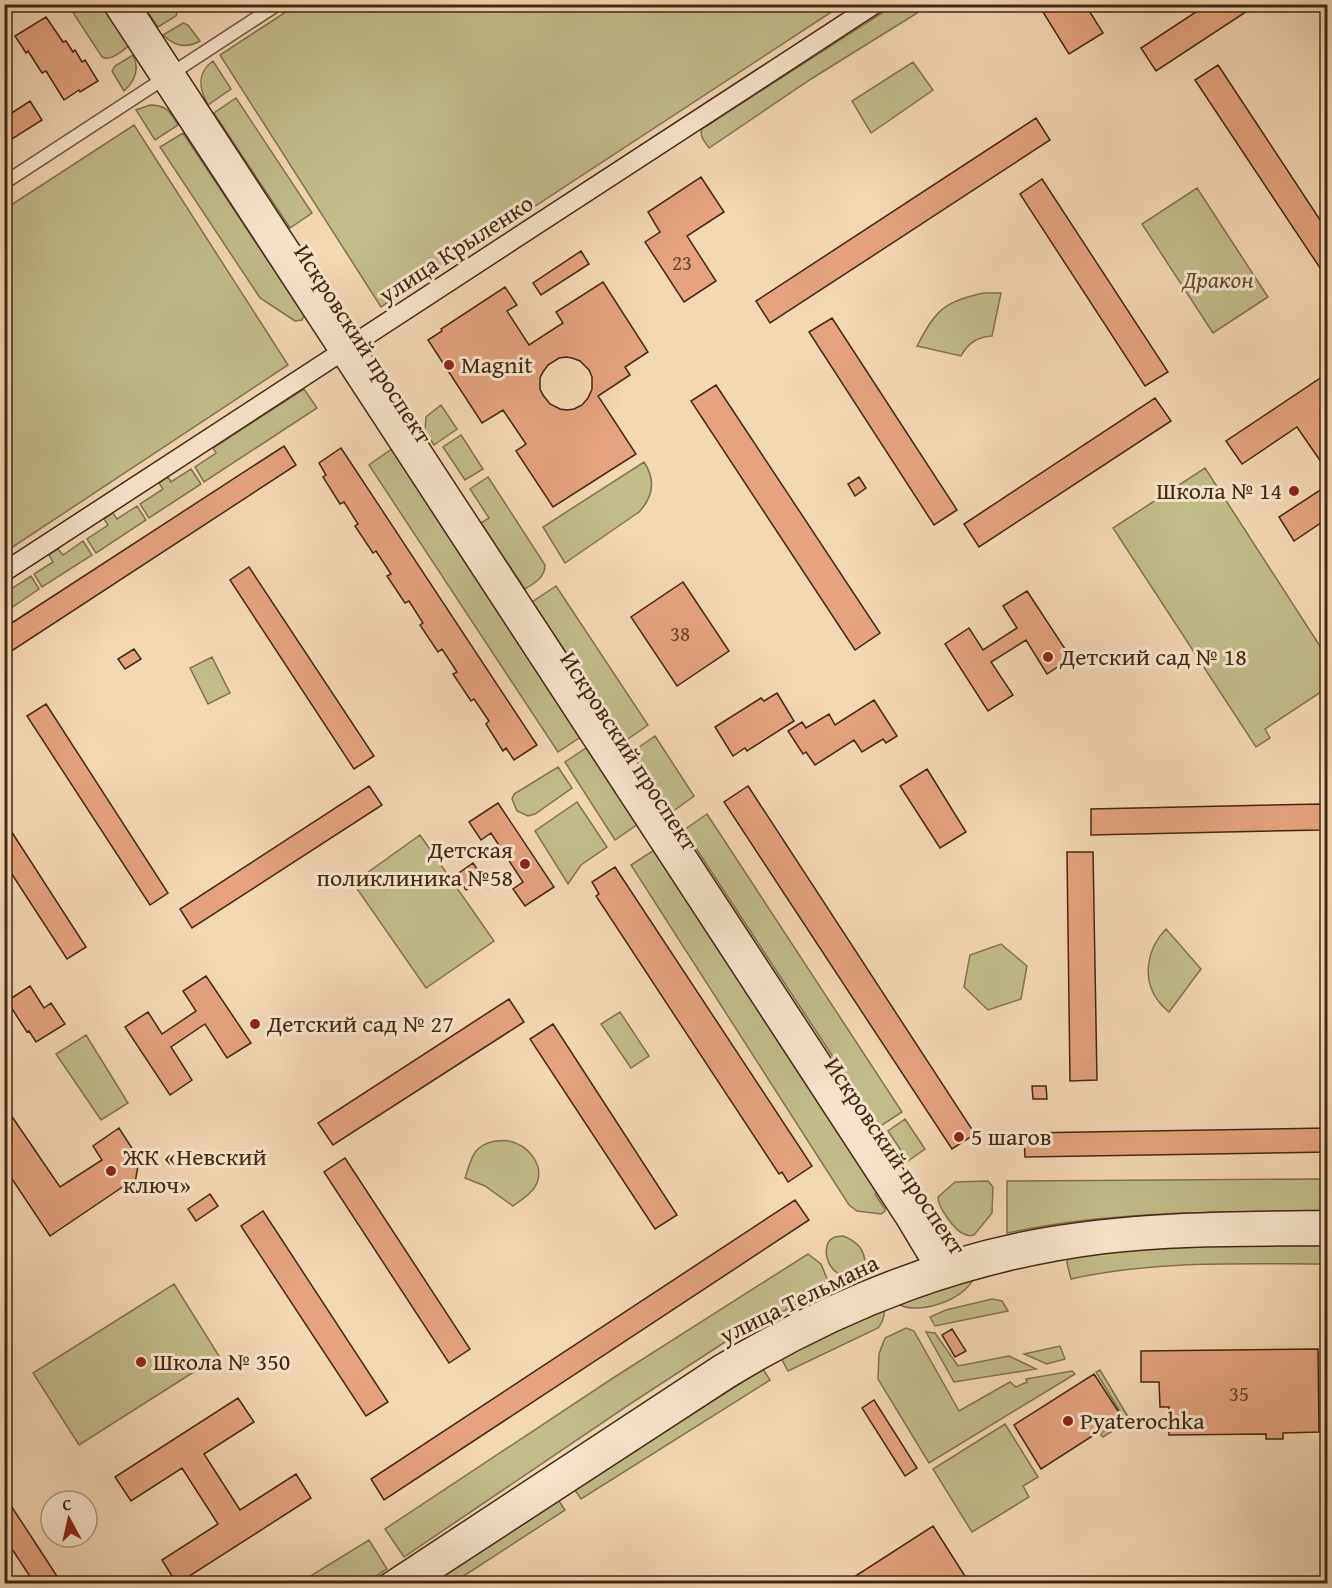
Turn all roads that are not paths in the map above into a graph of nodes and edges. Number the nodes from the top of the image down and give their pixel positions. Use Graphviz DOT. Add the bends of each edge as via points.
graph roads {
  1 [pos="112,4"];
  2 [pos="130,4"];
  3 [pos="278,4"];
  4 [pos="874,4"];
  5 [pos="168,77"];
  6 [pos="4,183"];
  7 [pos="346,349"];
  8 [pos="4,572"];
  9 [pos="1328,1220"];
  10 [pos="1328,1236"];
  11 [pos="944,1267"];
  12 [pos="386,1584"];
  13 [pos="414,1584"];
  1 -- 5 [label="street, Искровский проспект"];
  2 -- 5 [label="street, Искровский проспект"];
  3 -- 5 [label="street"];
  4 -- 7 [label="street, улица Крыленко"];
  5 -- 6 [label="street"];
  5 -- 7 [label="street, Искровский проспект"];
  7 -- 8 [label="street, улица Крыленко"];
  7 -- 11 [label="street, Искровский проспект" via="914,1203"];
  9 -- 11 [label="street, улица Тельмана" via="1104,1229 1028,1241"];
  10 -- 11 [label="street, улица Тельмана" via="1106,1244"];
  11 -- 12 [label="street, улица Тельмана" via="829,1305 750,1347"];
  11 -- 13 [label="street, улица Тельмана" via="889,1298 837,1319 768,1355"];
}
